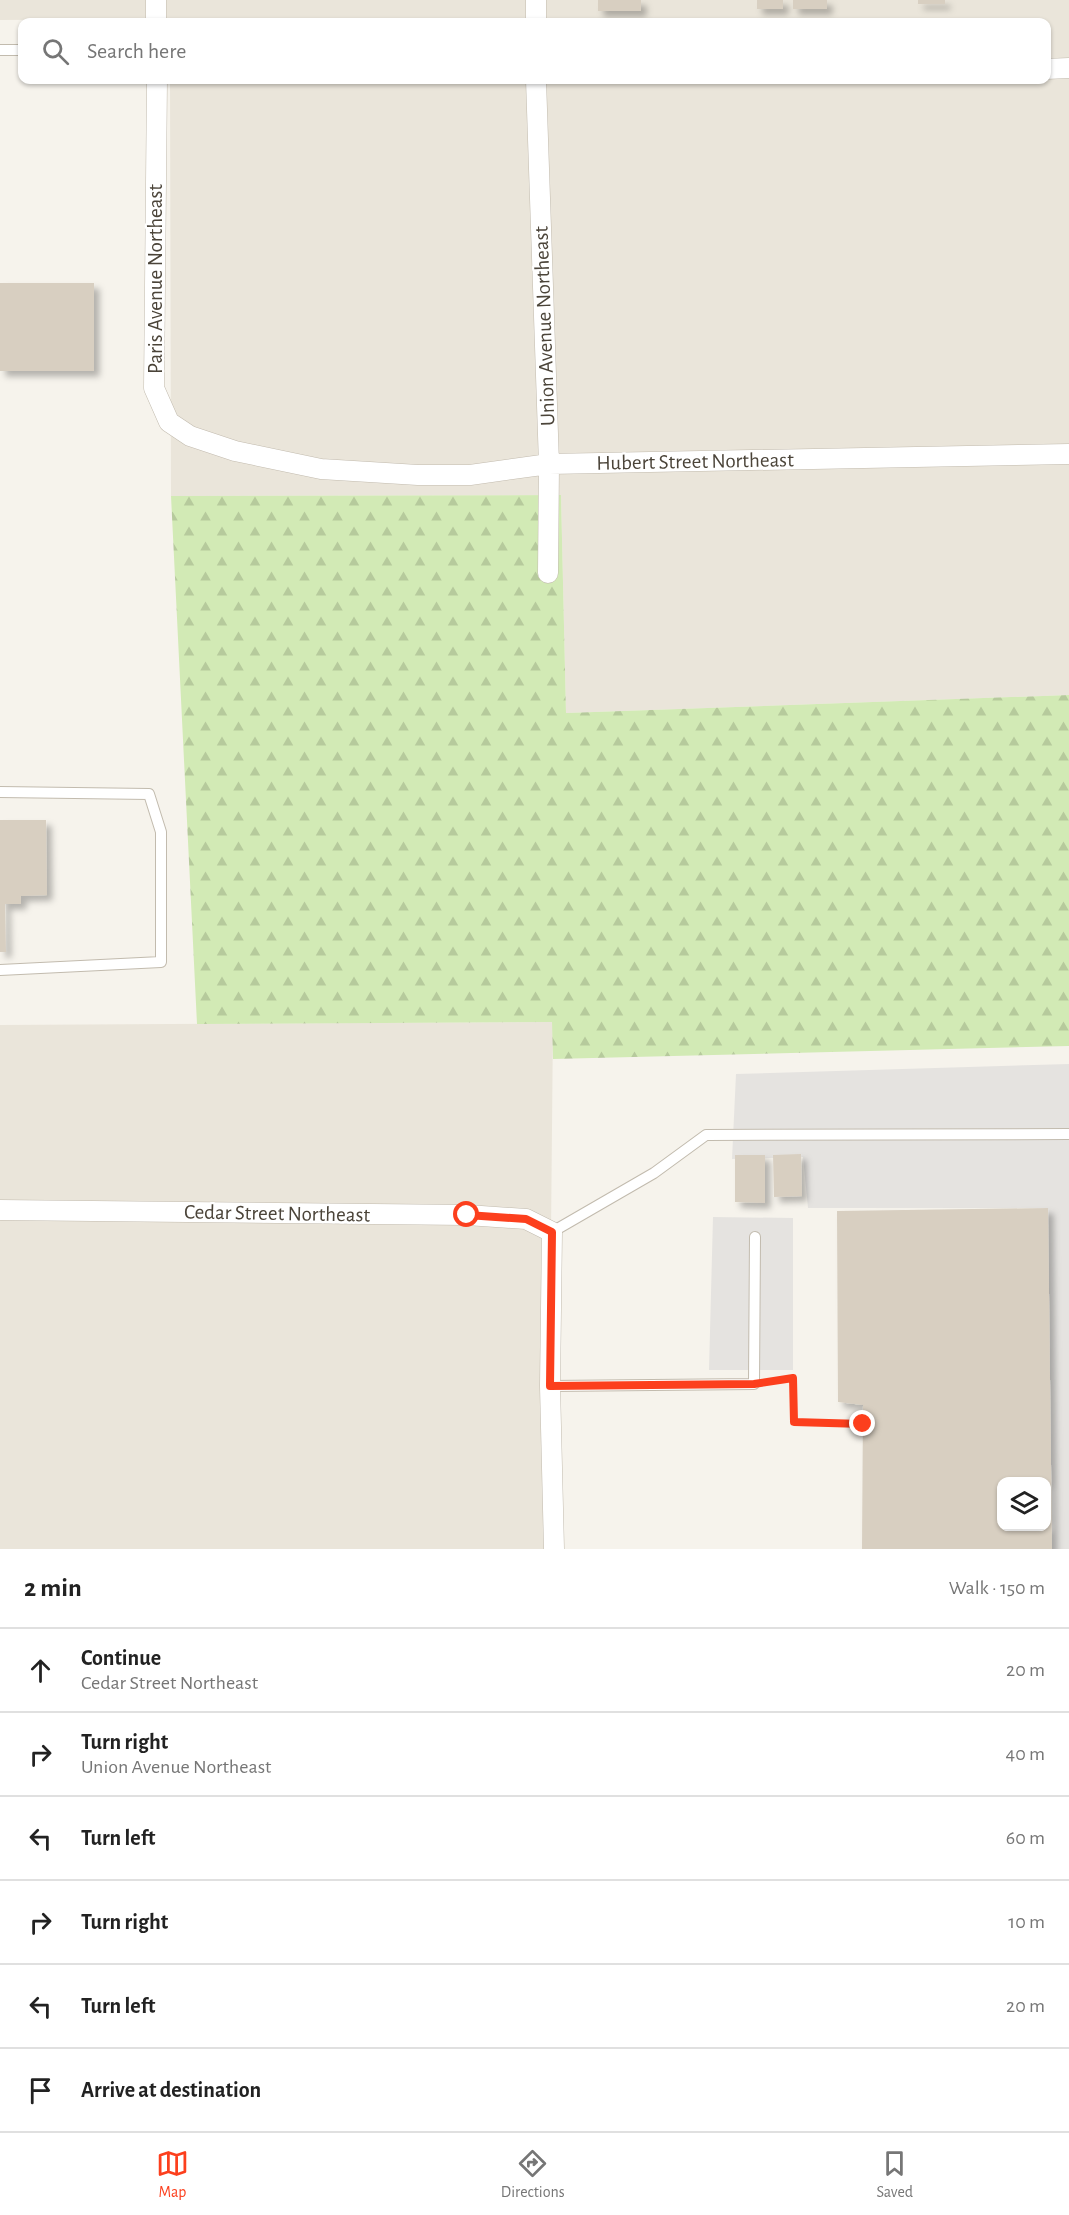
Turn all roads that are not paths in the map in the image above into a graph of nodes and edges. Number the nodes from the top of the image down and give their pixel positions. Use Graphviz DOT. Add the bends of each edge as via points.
graph roads {
  1 [pos="156,0"];
  2 [pos="536,0"];
  3 [pos="156,18"];
  4 [pos="536,18"];
  5 [pos="0,50"];
  6 [pos="18,50"];
  7 [pos="1069,68"];
  8 [pos="1051,69"];
  9 [pos="157,84"];
  10 [pos="536,84"];
  11 [pos="1069,454"];
  12 [pos="549,464"];
  13 [pos="321,469"];
  14 [pos="549,573"];
  15 [pos="0,792"];
  16 [pos="0,970"];
  17 [pos="1069,1134"];
  18 [pos="0,1210"];
  19 [pos="552,1232"];
  20 [pos="755,1237"];
  21 [pos="550,1386"];
  22 [pos="554,1549"];
  1 -- 3 [label="street"];
  2 -- 4 [label="street"];
  5 -- 6 [label="lane"];
  7 -- 8 [label="street"];
  9 -- 13 [label="street, Paris Avenue Northeast" via="154,388 169,422 190,436 235,452"];
  10 -- 12 [label="street, Union Avenue Northeast"];
  11 -- 12 [label="street, Hubert Street Northeast"];
  12 -- 13 [label="street, Hubert Street Northeast" via="470,474"];
  12 -- 14 [label="street, Union Avenue Northeast"];
  15 -- 16 [label="lane" via="149,794 161,832 161,962"];
  17 -- 19 [label="lane" via="706,1136 654,1173"];
  18 -- 19 [label="street, Cedar Street Northeast" via="467,1215 526,1219"];
  19 -- 21 [label="street"];
  20 -- 21 [label="lane" via="754,1384"];
  21 -- 22 [label="street"];
}
